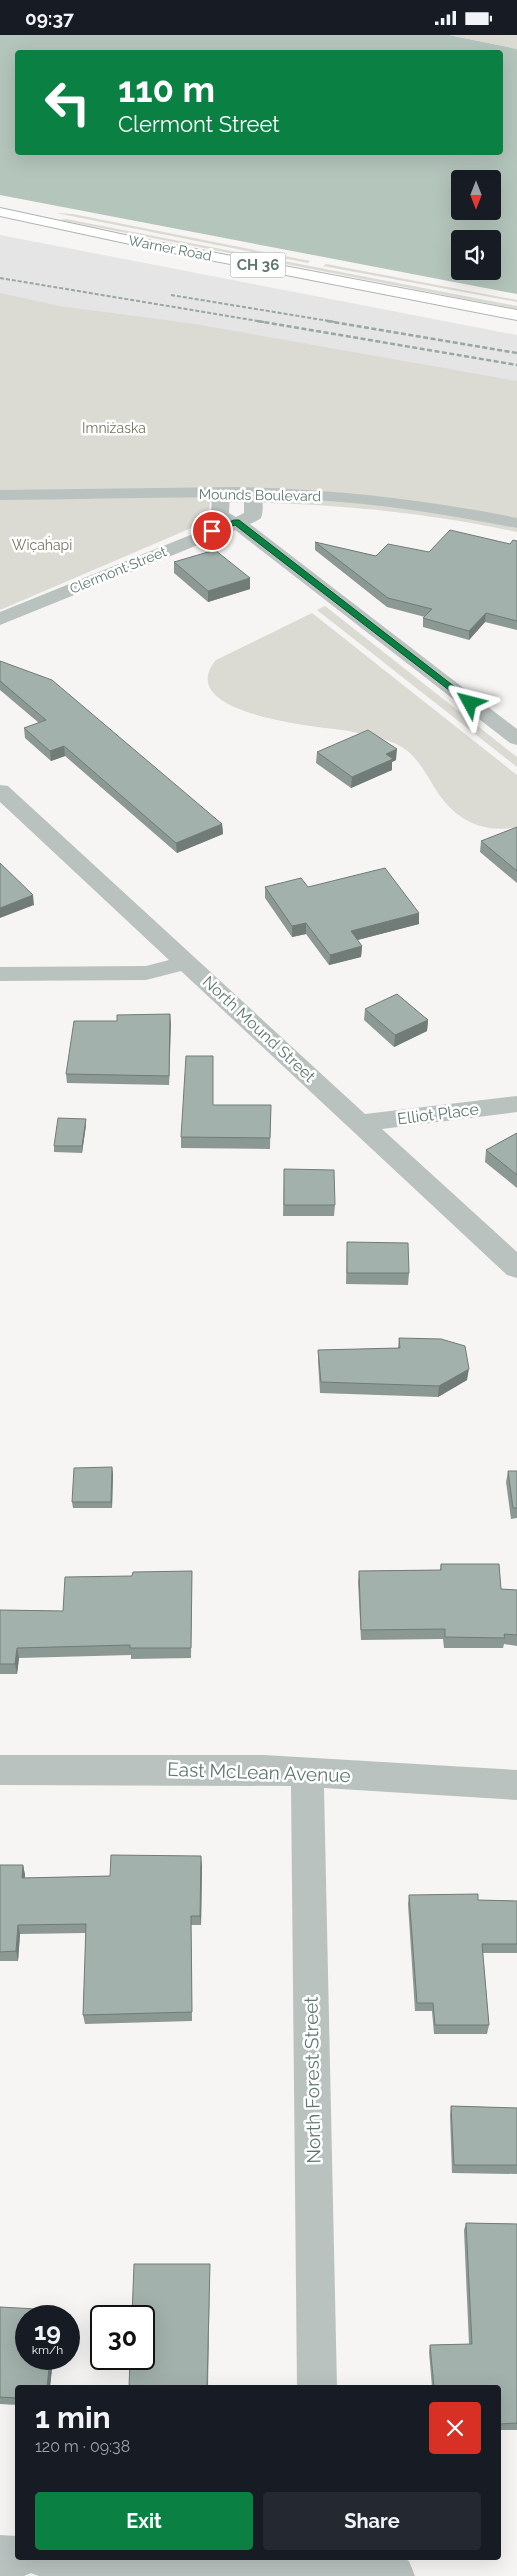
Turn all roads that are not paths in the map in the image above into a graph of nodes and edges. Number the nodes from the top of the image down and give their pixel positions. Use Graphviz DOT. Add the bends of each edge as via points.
graph roads {
  1 [pos="0,212"];
  2 [pos="0,226"];
  3 [pos="84,245"];
  4 [pos="103,248"];
  5 [pos="517,315"];
  6 [pos="517,329"];
  7 [pos="221,493"];
  8 [pos="253,493"];
  9 [pos="0,495"];
  10 [pos="236,522"];
  11 [pos="517,523"];
  12 [pos="0,619"];
  13 [pos="517,739"];
  14 [pos="0,791"];
  15 [pos="187,962"];
  16 [pos="0,974"];
  17 [pos="517,1104"];
  18 [pos="359,1123"];
  19 [pos="517,1268"];
  20 [pos="0,1770"];
  21 [pos="307,1772"];
  22 [pos="517,1785"];
  23 [pos="317,2385"];
  24 [pos="0,2556"];
  25 [pos="15,2557"];
  26 [pos="163,2560"];
  27 [pos="320,2564"];
  28 [pos="394,2576"];
  1 -- 5 [label="highway, Warner Road / CH 36" via="162,247"];
  2 -- 4 [label="highway, Warner Road / CH 36"];
  3 -- 4 [label="highway"];
  4 -- 6 [label="highway, Warner Road / CH 36"];
  7 -- 8 [label="street, Mounds Boulevard"];
  7 -- 9 [label="street, Mounds Boulevard"];
  7 -- 10 [label="street" via="220,517"];
  8 -- 10 [label="street, Clermont Street" via="253,517"];
  8 -- 11 [label="street, Mounds Boulevard" via="387,501"];
  10 -- 12 [label="street, Clermont Street"];
  10 -- 13 [label="street"];
  14 -- 15 [label="street, North Mound Street"];
  15 -- 16 [label="street" via="146,973"];
  15 -- 18 [label="street, North Mound Street"];
  17 -- 18 [label="street, Elliot Place"];
  18 -- 19 [label="street, North Mound Street"];
  20 -- 21 [label="street, East McLean Avenue" via="264,1769"];
  21 -- 22 [label="street, East McLean Avenue"];
  21 -- 23 [label="street, North Forest Street"];
  24 -- 25 [label="street"];
  26 -- 27 [label="street"];
  27 -- 28 [label="street"];
}
